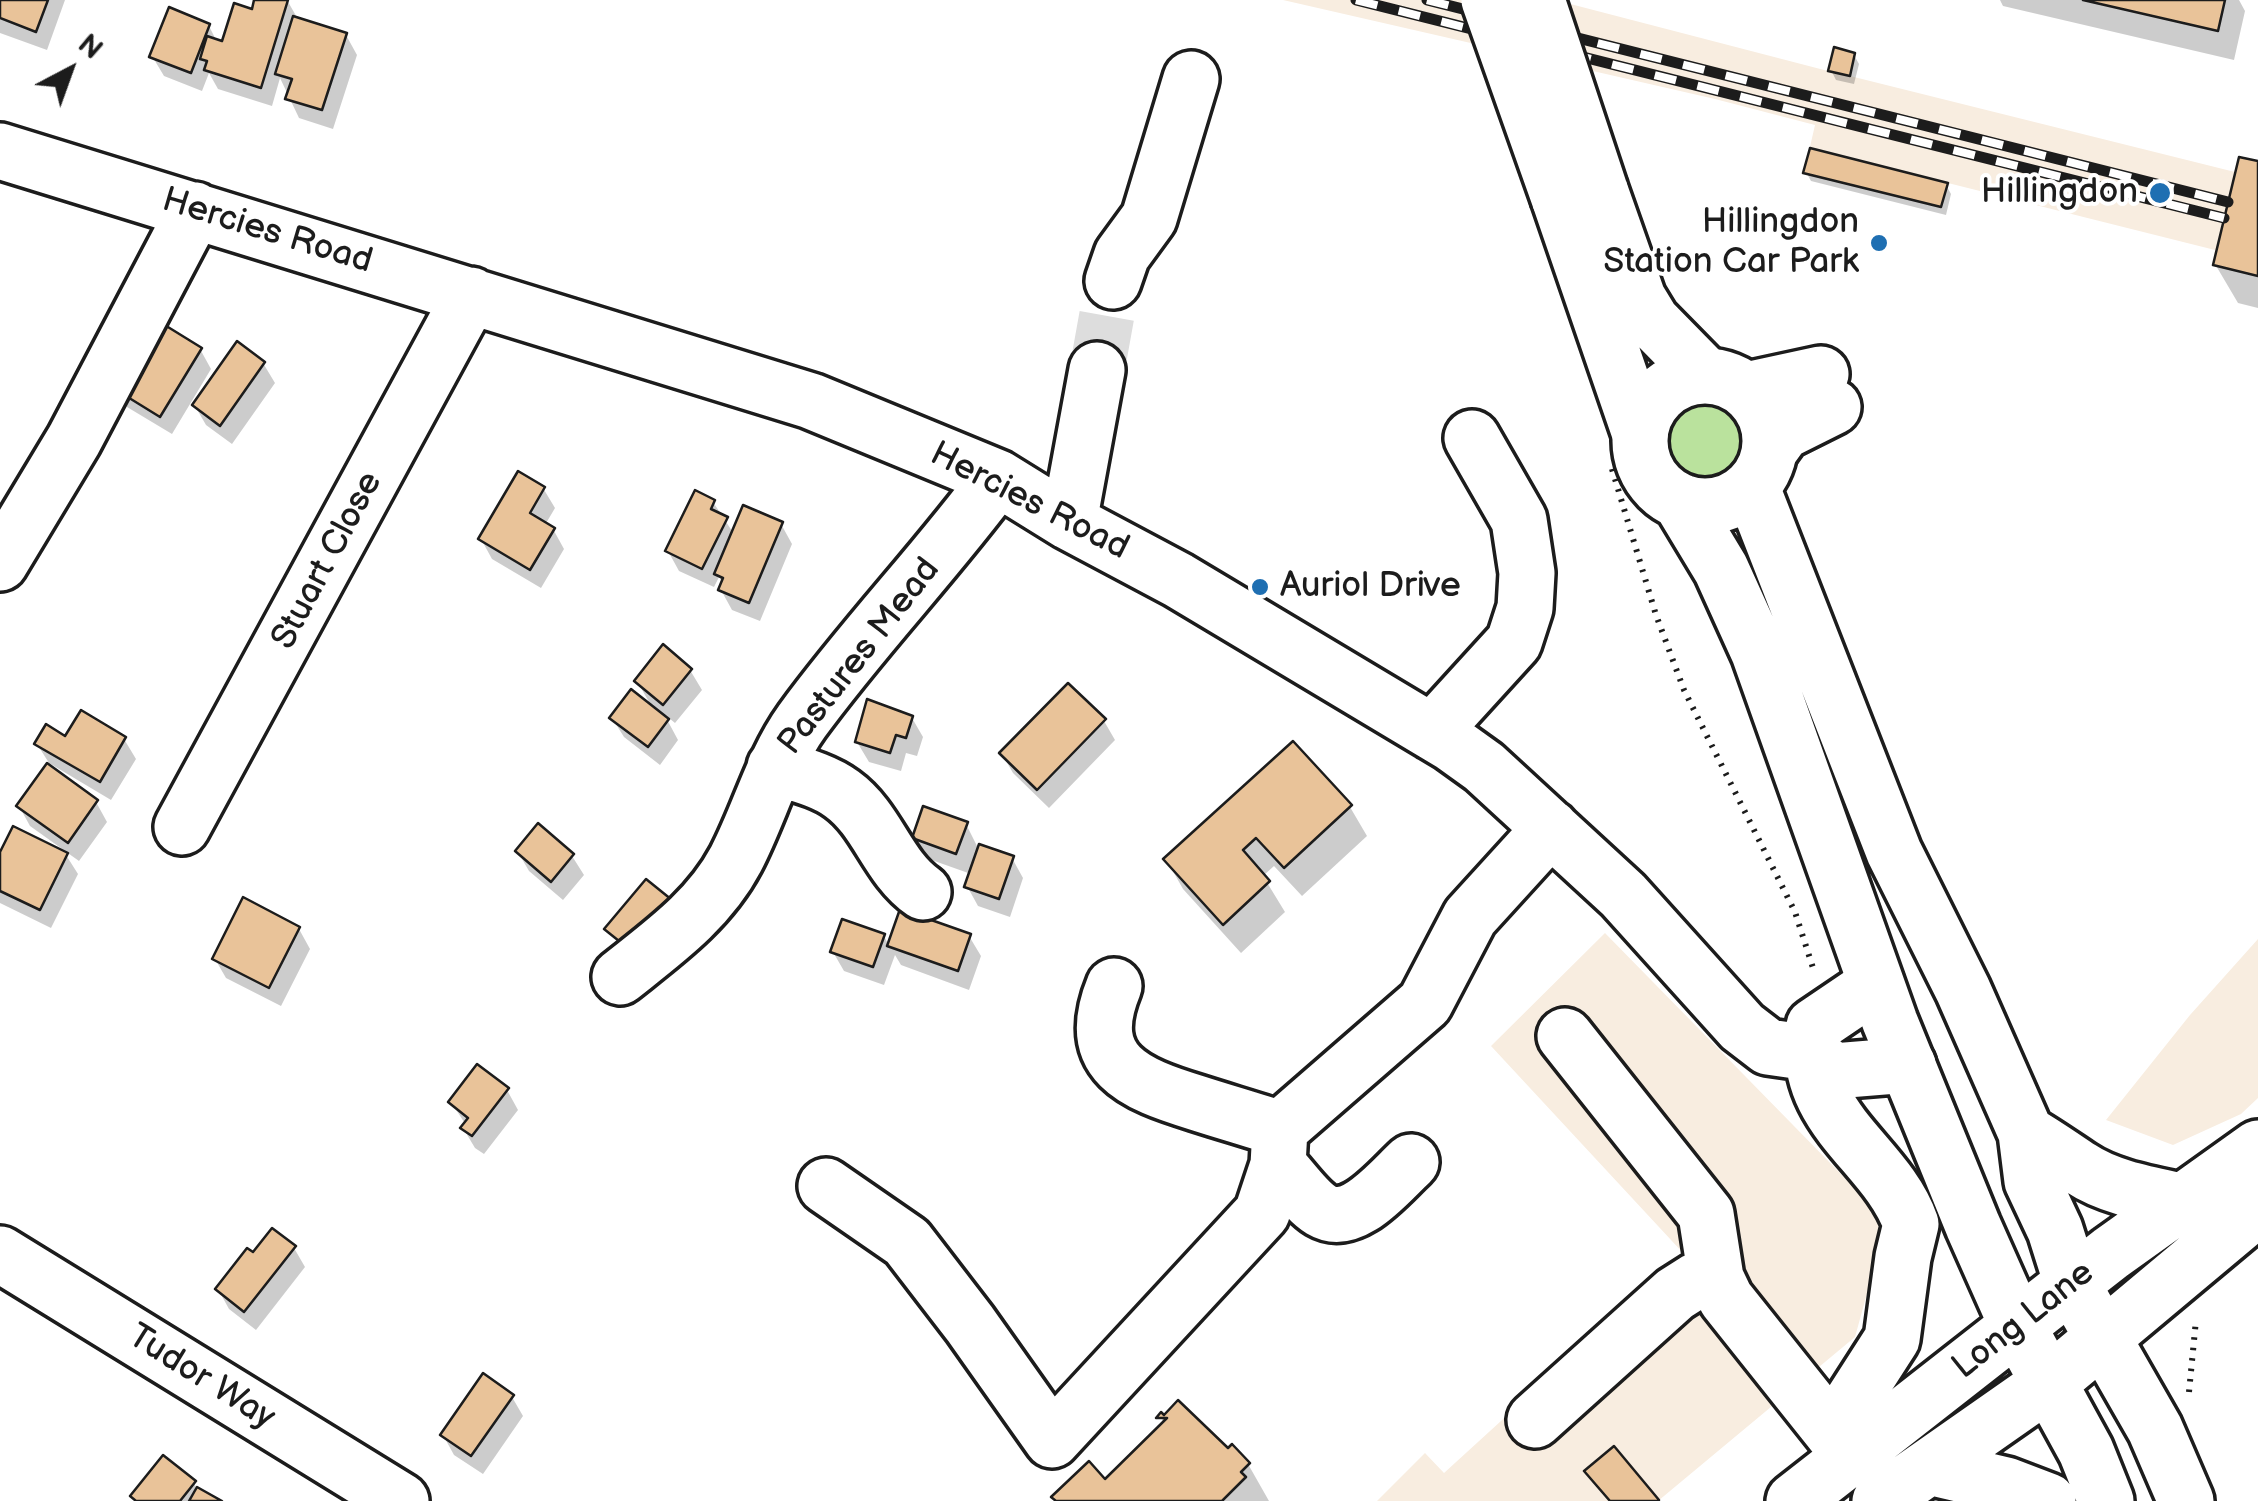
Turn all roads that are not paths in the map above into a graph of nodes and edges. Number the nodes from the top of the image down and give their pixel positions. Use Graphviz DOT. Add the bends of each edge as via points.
graph roads {
  1 [pos="1489,0"];
  2 [pos="1536,0"];
  3 [pos="1191,79"];
  4 [pos="0,151"];
  5 [pos="1579,194"];
  6 [pos="195,210"];
  7 [pos="1113,281"];
  8 [pos="472,295"];
  9 [pos="1097,370"];
  10 [pos="1726,383"];
  11 [pos="1472,438"];
  12 [pos="1626,450"];
  13 [pos="1761,469"];
  14 [pos="998,478"];
  15 [pos="1680,501"];
  16 [pos="1068,522"];
  17 [pos="0,563"];
  18 [pos="1432,732"];
  19 [pos="776,767"];
  20 [pos="182,827"];
  21 [pos="1551,828"];
  22 [pos="923,892"];
  23 [pos="620,977"];
  24 [pos="1876,984"];
  25 [pos="1114,986"];
  26 [pos="1565,1036"];
  27 [pos="1810,1052"];
  28 [pos="1908,1065"];
  29 [pos="2026,1132"];
  30 [pos="1279,1147"];
  31 [pos="2258,1148"];
  32 [pos="1411,1162"];
  33 [pos="826,1186"];
  34 [pos="2181,1202"];
  35 [pos="2258,1208"];
  36 [pos="0,1254"];
  37 [pos="1716,1278"];
  38 [pos="2072,1284"];
  39 [pos="2017,1325"];
  40 [pos="2100,1338"];
  41 [pos="2050,1382"];
  42 [pos="1535,1420"];
  43 [pos="1855,1453"];
  44 [pos="1929,1466"];
  45 [pos="401,1501"];
  46 [pos="1794,1501"];
  47 [pos="1880,1501"];
  48 [pos="2048,1501"];
  49 [pos="2106,1501"];
  50 [pos="2186,1501"];
  1 -- 5 [label="main road, bridge"];
  2 -- 5 [label="main road, bridge"];
  3 -- 7 [label="main road" via="1149,218 1122,255"];
  4 -- 6 [label="main road, Hercies Road"];
  5 -- 10 [label="main road" via="1652,321"];
  5 -- 12 [label="main road"];
  6 -- 8 [label="main road, Hercies Road"];
  6 -- 17 [label="main road" via="74,440"];
  8 -- 14 [label="main road, Hercies Road" via="811,401"];
  8 -- 20 [label="main road, Stuart Close"];
  9 -- 16 [label="main road"];
  10 -- 12 [label="main road" via="1681,380 1661,392"];
  10 -- 13 [label="main road" via="1761,407 1770,428"];
  10 -- 13 [label="main road" via="1827,390 1783,432"];
  11 -- 18 [label="main road" via="1519,520 1527,562 1525,608 1514,642"];
  12 -- 15 [label="main road"];
  13 -- 15 [label="main road" via="1730,502"];
  13 -- 29 [label="main road" via="1894,852"];
  14 -- 16 [label="main road, Hercies Road"];
  14 -- 19 [label="main road, Pastures Mead" via="838,674"];
  15 -- 24 [label="main road" via="1721,569 1759,653"];
  16 -- 18 [label="main road, Hercies Road"];
  18 -- 21 [label="main road, Hercies Road" via="1484,767"];
  19 -- 22 [label="main road" via="842,794"];
  19 -- 23 [label="main road, Pastures Mead" via="717,890"];
  21 -- 27 [label="main road, Hercies Road" via="1623,895 1742,1027 1768,1048"];
  21 -- 30 [label="main road" via="1470,917 1426,1003"];
  24 -- 27 [label="main road" via="1814,1026"];
  24 -- 28 [label="main road"];
  25 -- 30 [label="main road" via="1104,1031 1125,1073"];
  26 -- 37 [label="main road" via="1706,1214"];
  27 -- 28 [label="main road, Hercies Road" via="1834,1071"];
  27 -- 43 [label="main road" via="1845,1134 1899,1197 1912,1224 1892,1339 1849,1406"];
  28 -- 39 [label="main road"];
  29 -- 34 [label="main road" via="2082,1170"];
  29 -- 38 [label="main road" via="2032,1181"];
  30 -- 32 [label="main road" via="1320,1210 1340,1216 1357,1210"];
  30 -- 33 [label="main road" via="1262,1214 1052,1440 907,1242"];
  31 -- 34 [label="main road, Long Lane"];
  34 -- 38 [label="main road, Long Lane"];
  35 -- 40 [label="main road, Long Lane"];
  36 -- 45 [label="main road, Tudor Way"];
  37 -- 42 [label="main road" via="1697,1280 1675,1294"];
  37 -- 43 [label="main road" via="1772,1361"];
  38 -- 39 [label="main road, Long Lane"];
  38 -- 40 [label="main road"];
  39 -- 41 [label="main road"];
  39 -- 43 [label="main road, Long Lane"];
  40 -- 41 [label="main road, Long Lane"];
  40 -- 50 [label="main road" via="2155,1429"];
  41 -- 44 [label="main road, Long Lane"];
  41 -- 49 [label="main road"];
  43 -- 46 [label="main road, Long Lane"];
  44 -- 47 [label="main road, Long Lane"];
  44 -- 48 [label="main road"];
}
